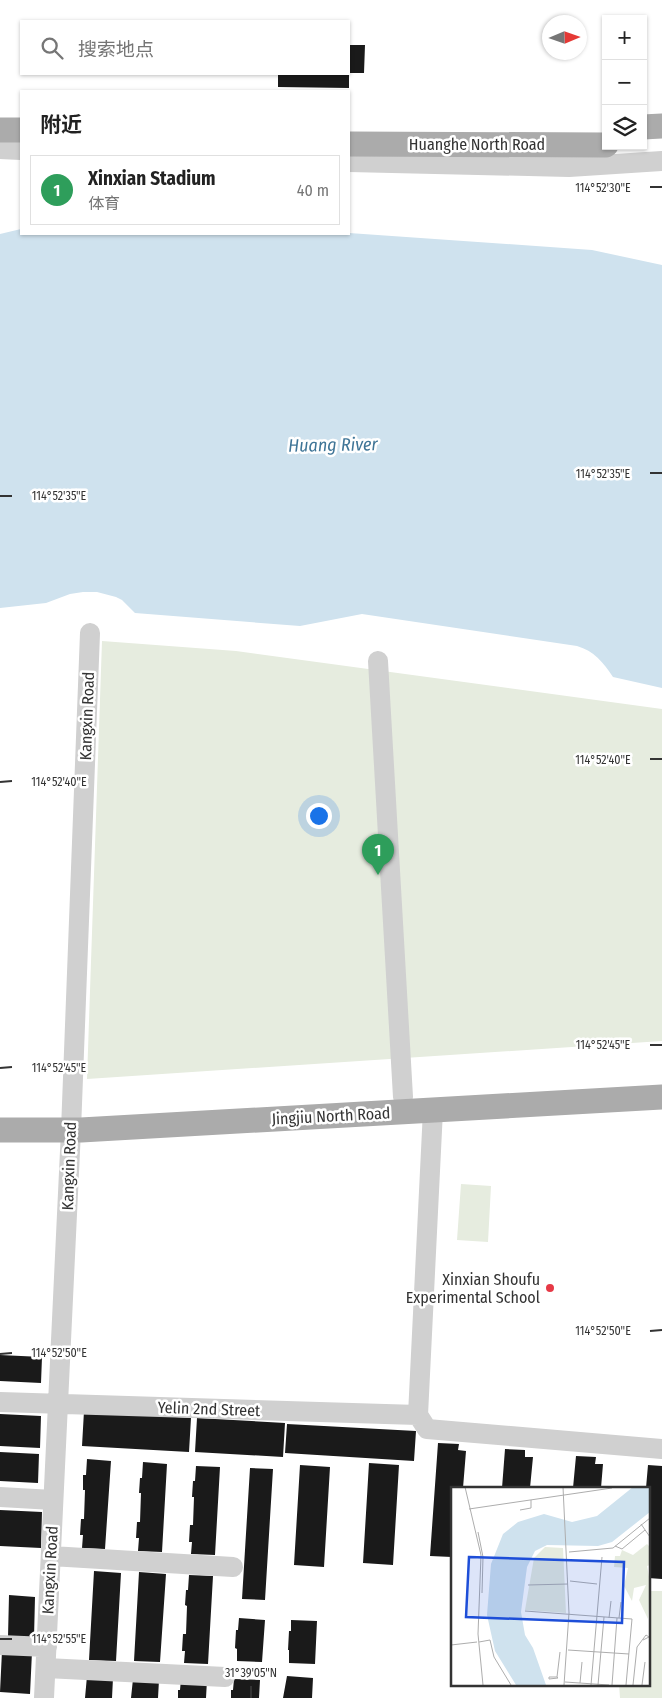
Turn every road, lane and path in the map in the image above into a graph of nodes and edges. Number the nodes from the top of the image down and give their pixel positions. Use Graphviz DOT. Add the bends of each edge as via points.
graph roads {
  1 [pos="0,114"];
  2 [pos="20,115"];
  3 [pos="662,126"];
  4 [pos="647,128"];
  5 [pos="350,129"];
  6 [pos="0,130"];
  7 [pos="20,130"];
  8 [pos="602,130"];
  9 [pos="662,141"];
  10 [pos="647,143"];
  11 [pos="350,144"];
  12 [pos="602,145"];
  13 [pos="0,149"];
  14 [pos="20,150"];
  15 [pos="662,160"];
  16 [pos="350,162"];
  17 [pos="90,633"];
  18 [pos="378,661"];
  19 [pos="662,1082"];
  20 [pos="403,1097"];
  21 [pos="662,1098"];
  22 [pos="433,1110"];
  23 [pos="0,1115"];
  24 [pos="71,1122"];
  25 [pos="0,1130"];
  26 [pos="0,1402"];
  27 [pos="58,1404"];
  28 [pos="418,1415"];
  29 [pos="662,1449"];
  30 [pos="0,1497"];
  31 [pos="54,1500"];
  32 [pos="51,1556"];
  33 [pos="233,1567"];
  34 [pos="0,1645"];
  35 [pos="47,1647"];
  36 [pos="46,1668"];
  37 [pos="225,1677"];
  38 [pos="44,1698"];
  1 -- 2 [label="main road"];
  3 -- 4 [label="main road"];
  5 -- 8 [label="main road, Huanghe North Road"];
  6 -- 7 [label="main road"];
  9 -- 10 [label="main road"];
  11 -- 12 [label="main road, Huanghe North Road"];
  13 -- 14 [label="street"];
  15 -- 16 [label="street" via="569,167"];
  17 -- 24 [label="street, Kangxin Road"];
  18 -- 20 [label="street"];
  19 -- 20 [label="main road, Jingjiu North Road"];
  20 -- 24 [label="main road, Jingjiu North Road"];
  21 -- 22 [label="main road, Jingjiu North Road"];
  22 -- 24 [label="main road, Jingjiu North Road"];
  22 -- 28 [label="street"];
  23 -- 24 [label="main road, Jingjiu North Road"];
  24 -- 25 [label="main road, Jingjiu North Road"];
  24 -- 27 [label="street, Kangxin Road"];
  26 -- 27 [label="street, Yelin 2nd Street"];
  27 -- 28 [label="street, Yelin 2nd Street"];
  27 -- 31 [label="street, Kangxin Road"];
  28 -- 29 [label="street" via="427,1429"];
  30 -- 31 [label="street"];
  31 -- 32 [label="street, Kangxin Road"];
  32 -- 33 [label="street"];
  32 -- 35 [label="street, Kangxin Road"];
  34 -- 35 [label="street"];
  35 -- 36 [label="street, Kangxin Road"];
  36 -- 37 [label="street"];
  36 -- 38 [label="street, Kangxin Road"];
}
